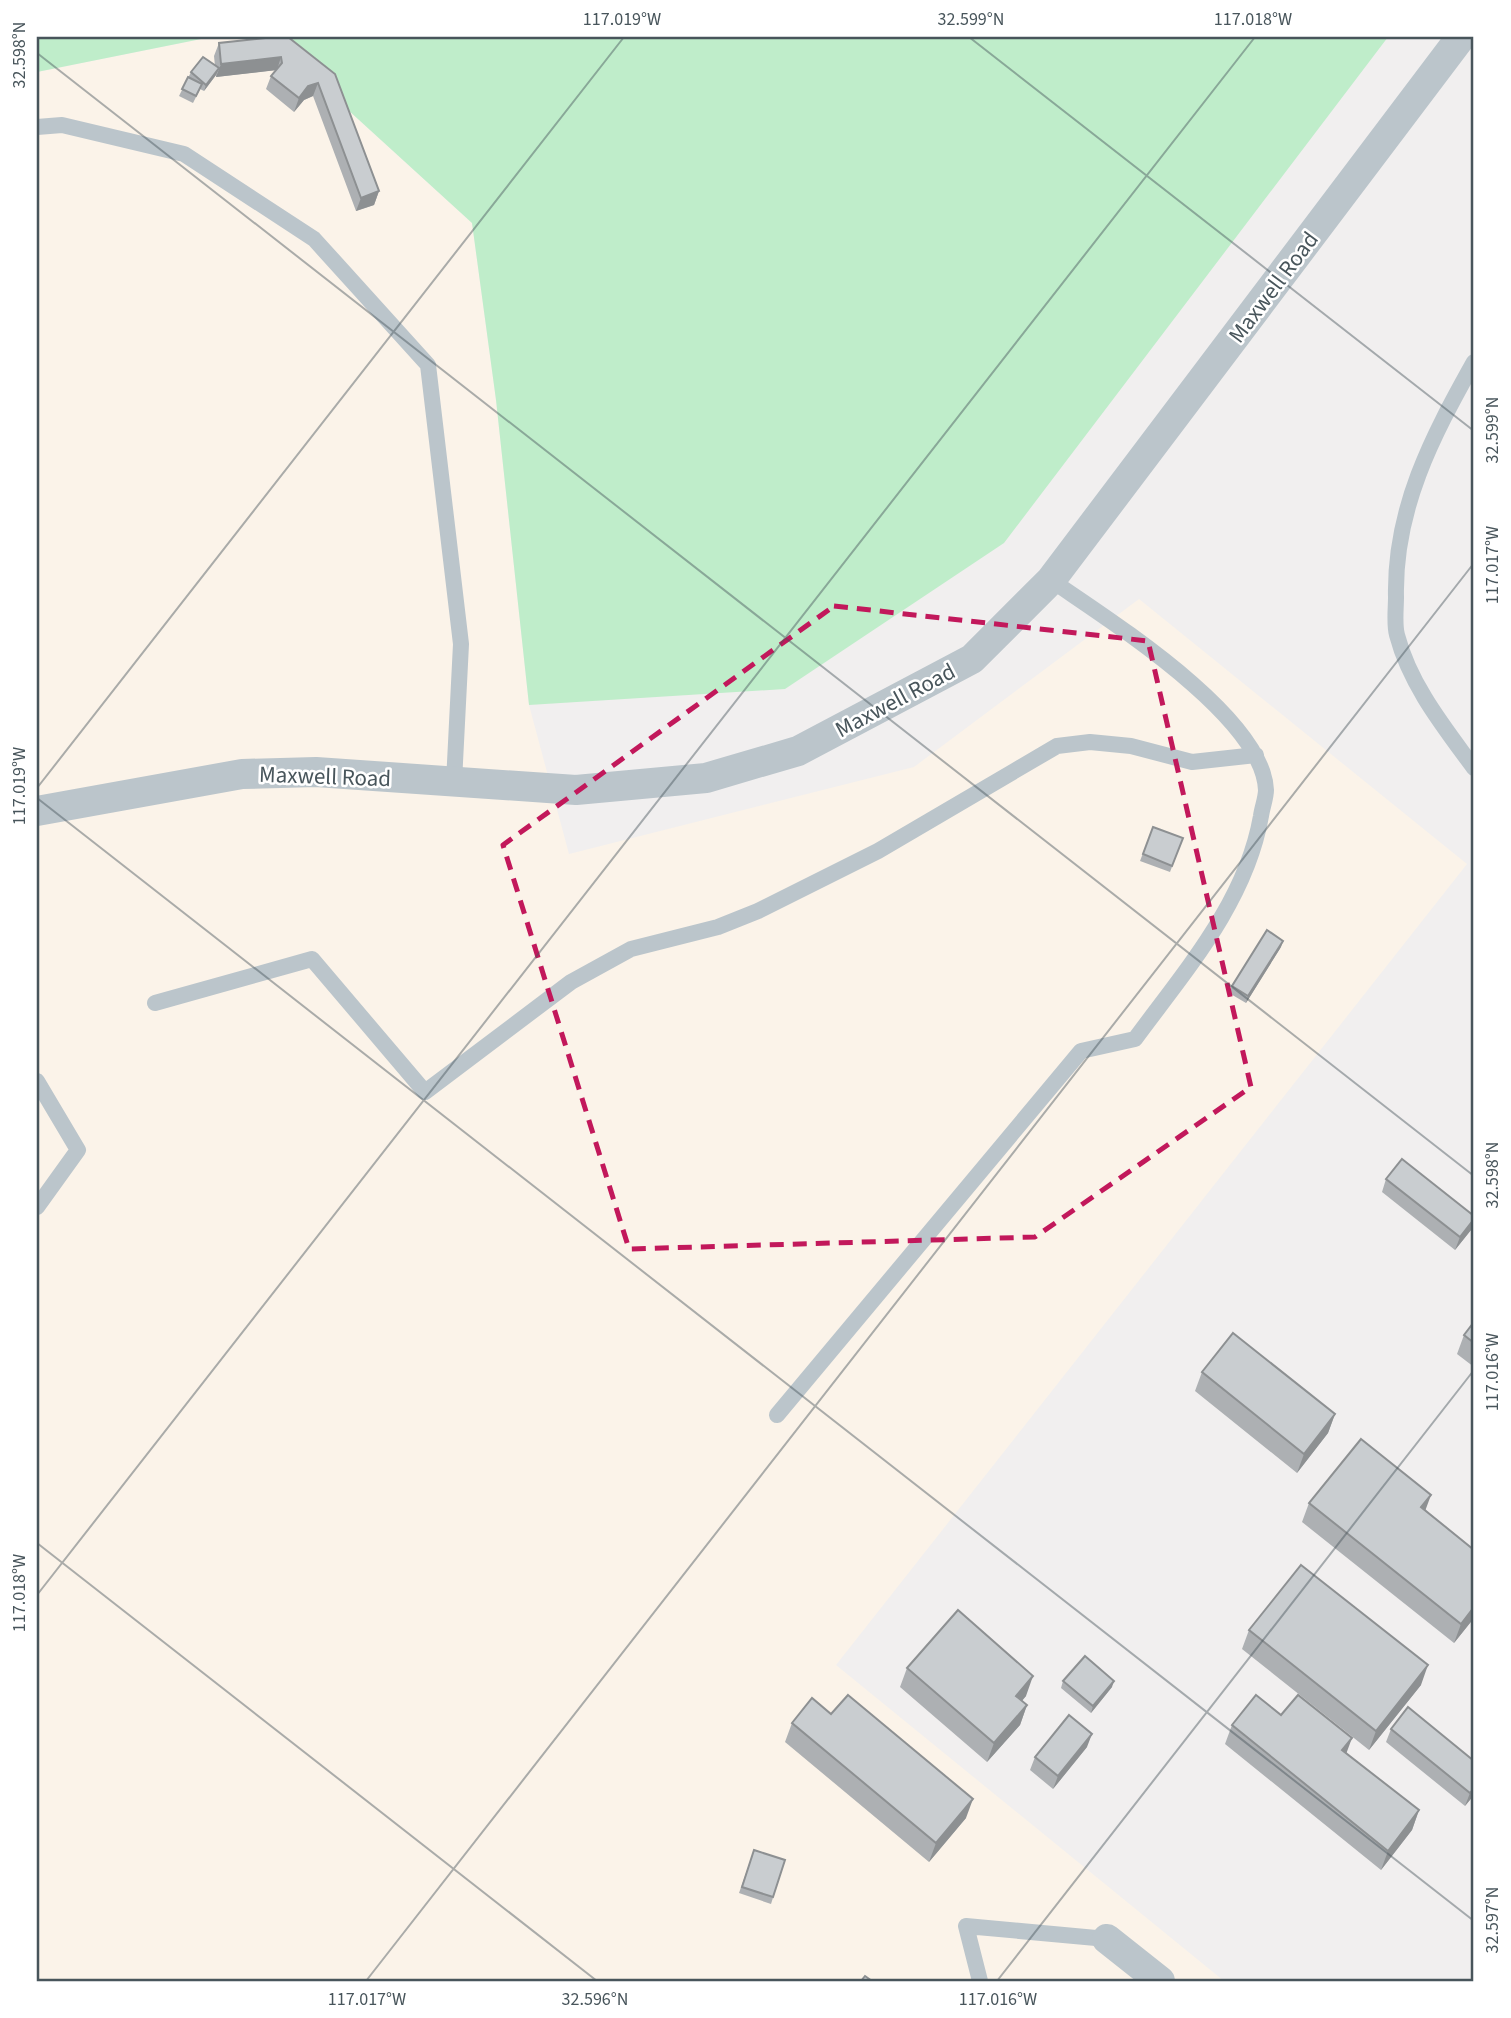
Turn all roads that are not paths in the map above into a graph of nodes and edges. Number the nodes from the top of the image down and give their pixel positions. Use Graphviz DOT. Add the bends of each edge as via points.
graph roads {
  1 [pos="1461,37"];
  2 [pos="37,127"];
  3 [pos="1474,362"];
  4 [pos="1051,580"];
  5 [pos="1256,755"];
  6 [pos="1474,768"];
  7 [pos="454,782"];
  8 [pos="37,811"];
  9 [pos="155,1003"];
  10 [pos="37,1081"];
  11 [pos="37,1207"];
  12 [pos="777,1415"];
  13 [pos="1107,1939"];
  14 [pos="980,1981"];
  15 [pos="1160,1981"];
  1 -- 4 [label="street, Maxwell Road"];
  2 -- 7 [label="lane" via="62,125 184,154 314,239 428,365 461,644"];
  3 -- 6 [label="lane" via="1417,476 1401,522 1395,580 1396,634 1426,703"];
  4 -- 5 [label="lane" via="1187,678"];
  4 -- 7 [label="street, Maxwell Road" via="972,659 798,751 706,778 576,790"];
  5 -- 9 [label="lane" via="1192,762 1131,746 1090,742 1057,746 877,851 758,911 718,927 631,949 571,982 425,1092 312,959"];
  5 -- 12 [label="lane" via="1266,789 1258,832 1237,891 1210,938 1135,1039 1081,1051"];
  7 -- 8 [label="street, Maxwell Road" via="316,772 242,774"];
  10 -- 11 [label="lane" via="78,1150"];
  13 -- 14 [label="lane" via="966,1926"];
  13 -- 15 [label="street"];
}
